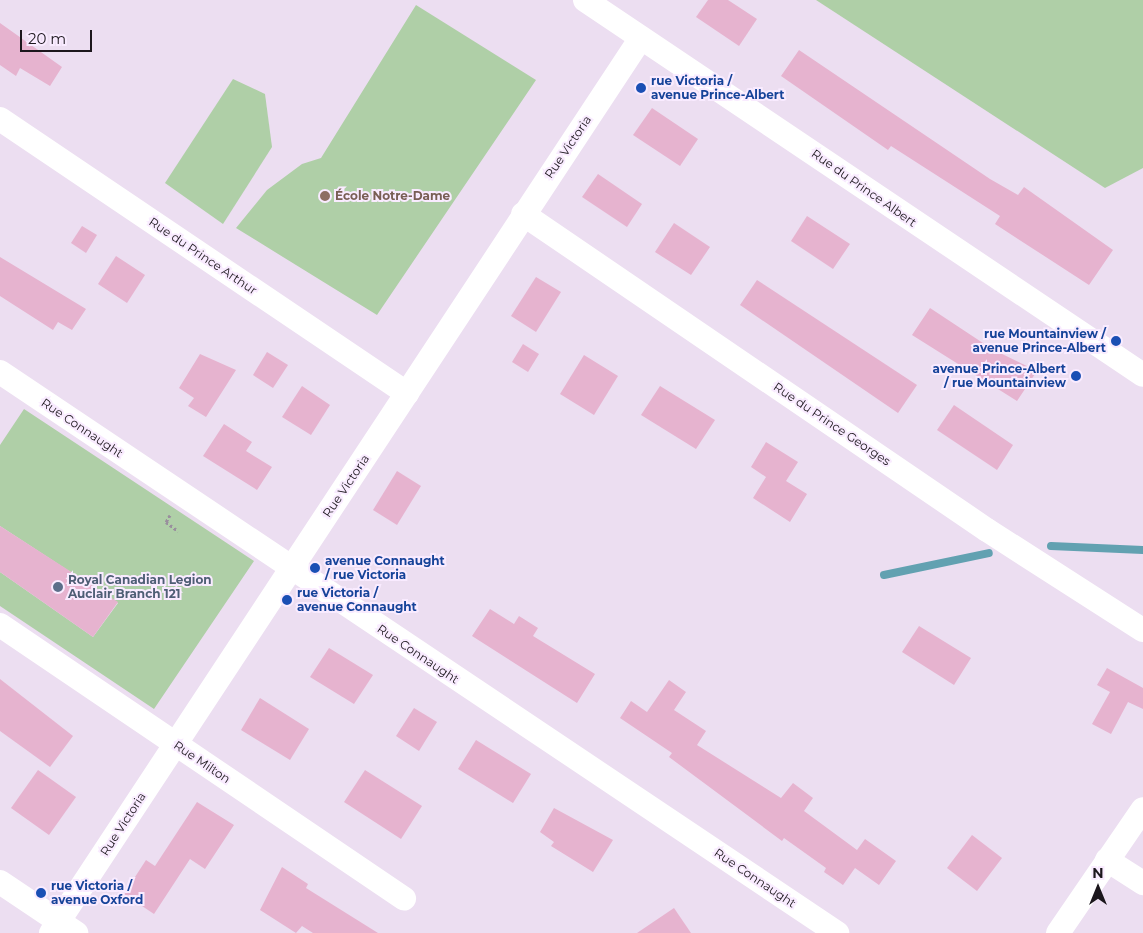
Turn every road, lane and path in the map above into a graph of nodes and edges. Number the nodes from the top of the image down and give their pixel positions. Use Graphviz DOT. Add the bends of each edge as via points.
graph roads {
  1 [pos="586,0"];
  2 [pos="641,38"];
  3 [pos="0,118"];
  4 [pos="523,214"];
  5 [pos="0,372"];
  6 [pos="1143,375"];
  7 [pos="407,394"];
  8 [pos="291,569"];
  9 [pos="0,625"];
  10 [pos="1143,630"];
  11 [pos="176,744"];
  12 [pos="1143,809"];
  13 [pos="1108,860"];
  14 [pos="0,882"];
  15 [pos="1143,883"];
  16 [pos="404,899"];
  17 [pos="62,929"];
  18 [pos="838,933"];
  19 [pos="1058,933"];
  1 -- 2 [label="street, Rue du Prince Albert"];
  2 -- 4 [label="street, Rue Victoria"];
  2 -- 6 [label="street, Rue du Prince Albert"];
  3 -- 7 [label="street, Rue du Prince Arthur"];
  4 -- 7 [label="street, Rue Victoria"];
  4 -- 10 [label="street, Rue du Prince Georges" via="987,530"];
  5 -- 8 [label="street, Rue Connaught"];
  7 -- 8 [label="street, Rue Victoria"];
  8 -- 11 [label="street, Rue Victoria"];
  8 -- 18 [label="street, Rue Connaught"];
  9 -- 11 [label="street, Rue Milton"];
  11 -- 16 [label="street, Rue Milton"];
  11 -- 17 [label="street, Rue Victoria"];
  12 -- 13 [label="street"];
  13 -- 15 [label="street"];
  13 -- 19 [label="street"];
  14 -- 17 [label="street"];
}
